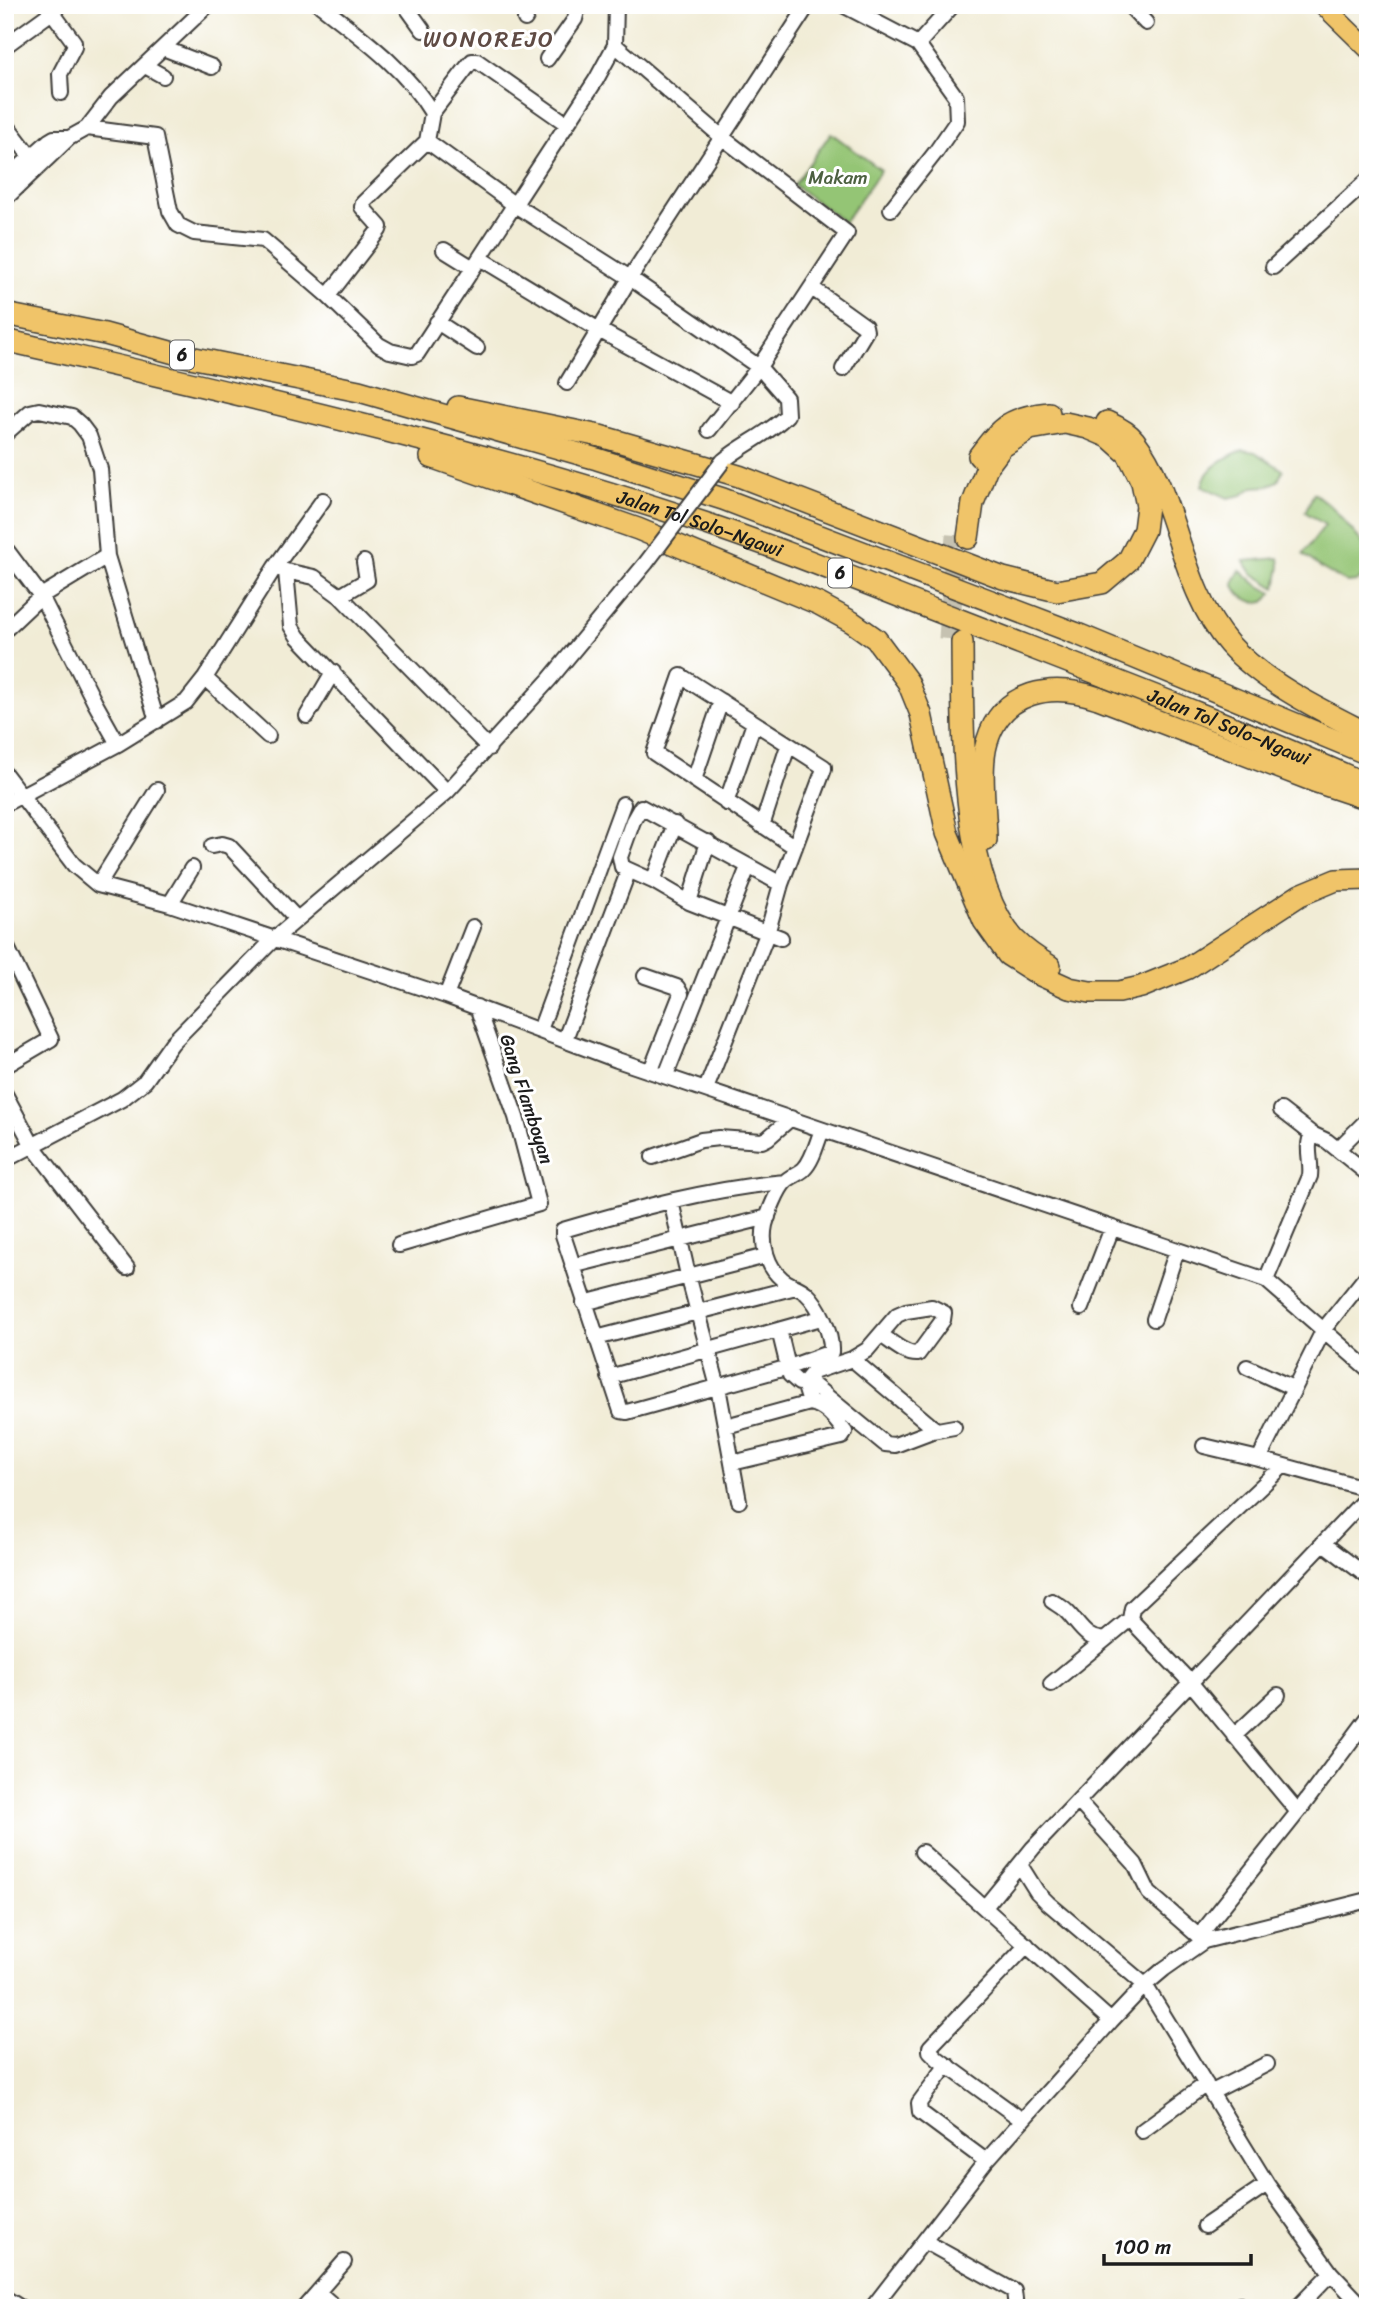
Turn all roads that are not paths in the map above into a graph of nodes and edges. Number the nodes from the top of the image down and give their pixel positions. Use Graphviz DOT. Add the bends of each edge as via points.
graph roads {
  1 [pos="208,5"];
  2 [pos="320,5"];
  3 [pos="405,5"];
  4 [pos="573,5"];
  5 [pos="616,5"];
  6 [pos="808,5"];
  7 [pos="843,5"];
  8 [pos="953,5"];
  9 [pos="1129,5"];
  10 [pos="1323,5"];
  11 [pos="50,9"];
  12 [pos="1146,23"];
  13 [pos="423,30"];
  14 [pos="918,44"];
  15 [pos="615,45"];
  16 [pos="5,46"];
  17 [pos="163,48"];
  18 [pos="1368,49"];
  19 [pos="547,59"];
  20 [pos="145,66"];
  21 [pos="212,67"];
  22 [pos="163,76"];
  23 [pos="61,93"];
  24 [pos="432,113"];
  25 [pos="5,123"];
  26 [pos="567,124"];
  27 [pos="87,128"];
  28 [pos="69,138"];
  29 [pos="723,138"];
  30 [pos="427,141"];
  31 [pos="30,156"];
  32 [pos="5,180"];
  33 [pos="1368,180"];
  34 [pos="5,199"];
  35 [pos="514,205"];
  36 [pos="891,209"];
  37 [pos="444,250"];
  38 [pos="476,263"];
  39 [pos="1273,267"];
  40 [pos="630,278"];
  41 [pos="812,288"];
  42 [pos="328,296"];
  43 [pos="5,314"];
  44 [pos="436,322"];
  45 [pos="599,330"];
  46 [pos="5,340"];
  47 [pos="477,348"];
  48 [pos="759,367"];
  49 [pos="843,369"];
  50 [pos="568,383"];
  51 [pos="359,391"];
  52 [pos="732,403"];
  53 [pos="295,408"];
  54 [pos="709,430"];
  55 [pos="5,434"];
  56 [pos="323,500"];
  57 [pos="5,548"];
  58 [pos="107,556"];
  59 [pos="364,562"];
  60 [pos="280,569"];
  61 [pos="41,596"];
  62 [pos="340,596"];
  63 [pos="5,630"];
  64 [pos="333,672"];
  65 [pos="205,678"];
  66 [pos="721,701"];
  67 [pos="307,716"];
  68 [pos="157,721"];
  69 [pos="754,723"];
  70 [pos="1368,734"];
  71 [pos="268,736"];
  72 [pos="118,744"];
  73 [pos="789,746"];
  74 [pos="489,748"];
  75 [pos="1368,754"];
  76 [pos="5,774"];
  77 [pos="694,780"];
  78 [pos="1368,785"];
  79 [pos="158,790"];
  80 [pos="447,792"];
  81 [pos="20,794"];
  82 [pos="1368,799"];
  83 [pos="726,803"];
  84 [pos="5,804"];
  85 [pos="623,804"];
  86 [pos="675,824"];
  87 [pos="762,826"];
  88 [pos="708,842"];
  89 [pos="212,846"];
  90 [pos="795,847"];
  91 [pos="1368,866"];
  92 [pos="748,867"];
  93 [pos="192,868"];
  94 [pos="627,875"];
  95 [pos="965,875"];
  96 [pos="1368,879"];
  97 [pos="653,881"];
  98 [pos="781,884"];
  99 [pos="987,884"];
  100 [pos="98,885"];
  101 [pos="689,902"];
  102 [pos="170,904"];
  103 [pos="728,918"];
  104 [pos="297,919"];
  105 [pos="473,927"];
  106 [pos="774,936"];
  107 [pos="274,939"];
  108 [pos="5,943"];
  109 [pos="645,976"];
  110 [pos="446,996"];
  111 [pos="477,1007"];
  112 [pos="540,1030"];
  113 [pos="565,1039"];
  114 [pos="5,1066"];
  115 [pos="651,1070"];
  116 [pos="666,1075"];
  117 [pos="706,1089"];
  118 [pos="5,1094"];
  119 [pos="1281,1110"];
  120 [pos="791,1118"];
  121 [pos="1368,1119"];
  122 [pos="822,1130"];
  123 [pos="1312,1134"];
  124 [pos="33,1146"];
  125 [pos="1338,1149"];
  126 [pos="653,1157"];
  127 [pos="5,1160"];
  128 [pos="1368,1174"];
  129 [pos="785,1182"];
  130 [pos="759,1184"];
  131 [pos="671,1201"];
  132 [pos="769,1214"];
  133 [pos="1112,1228"];
  134 [pos="679,1238"];
  135 [pos="399,1245"];
  136 [pos="1177,1250"];
  137 [pos="766,1256"];
  138 [pos="572,1266"];
  139 [pos="127,1268"];
  140 [pos="1368,1273"];
  141 [pos="688,1275"];
  142 [pos="1266,1280"];
  143 [pos="796,1287"];
  144 [pos="584,1303"];
  145 [pos="1081,1308"];
  146 [pos="697,1312"];
  147 [pos="821,1318"];
  148 [pos="1154,1319"];
  149 [pos="1324,1329"];
  150 [pos="779,1330"];
  151 [pos="881,1335"];
  152 [pos="596,1338"];
  153 [pos="708,1350"];
  154 [pos="852,1359"];
  155 [pos="789,1367"];
  156 [pos="1247,1367"];
  157 [pos="1368,1369"];
  158 [pos="609,1377"];
  159 [pos="805,1382"];
  160 [pos="718,1387"];
  161 [pos="1293,1388"];
  162 [pos="810,1403"];
  163 [pos="726,1426"];
  164 [pos="954,1427"];
  165 [pos="936,1430"];
  166 [pos="1203,1446"];
  167 [pos="1259,1459"];
  168 [pos="732,1463"];
  169 [pos="1283,1466"];
  170 [pos="1368,1489"];
  171 [pos="1368,1496"];
  172 [pos="739,1501"];
  173 [pos="1323,1543"];
  174 [pos="1368,1577"];
  175 [pos="1052,1601"];
  176 [pos="1130,1619"];
  177 [pos="1105,1639"];
  178 [pos="1190,1682"];
  179 [pos="1051,1684"];
  180 [pos="1278,1695"];
  181 [pos="1368,1718"];
  182 [pos="1234,1736"];
  183 [pos="1078,1801"];
  184 [pos="1298,1812"];
  185 [pos="922,1852"];
  186 [pos="1020,1865"];
  187 [pos="1368,1900"];
  188 [pos="985,1907"];
  189 [pos="1201,1939"];
  190 [pos="1027,1945"];
  191 [pos="1145,1985"];
  192 [pos="1111,2021"];
  193 [pos="1267,2064"];
  194 [pos="949,2066"];
  195 [pos="1209,2088"];
  196 [pos="1022,2120"];
  197 [pos="1142,2131"];
  198 [pos="986,2161"];
  199 [pos="1267,2184"];
  200 [pos="1205,2226"];
  201 [pos="924,2241"];
  202 [pos="344,2262"];
  203 [pos="1331,2273"];
  204 [pos="318,2292"];
  205 [pos="5,2298"];
  206 [pos="21,2308"];
  207 [pos="304,2308"];
  208 [pos="336,2308"];
  209 [pos="872,2308"];
  210 [pos="1016,2308"];
  211 [pos="1297,2308"];
  212 [pos="1364,2308"];
  1 -- 17 [label="street"];
  2 -- 24 [label="street" via="375,48"];
  3 -- 13 [label="street"];
  4 -- 19 [label="street" via="575,19"];
  5 -- 15 [label="street"];
  6 -- 29 [label="street"];
  7 -- 14 [label="street"];
  8 -- 14 [label="street"];
  9 -- 12 [label="street"];
  10 -- 18 [label="main road"];
  11 -- 16 [label="street"];
  11 -- 23 [label="street" via="75,47 60,74"];
  14 -- 36 [label="street" via="956,97 957,121"];
  15 -- 26 [label="street"];
  15 -- 29 [label="street"];
  17 -- 20 [label="street"];
  17 -- 21 [label="street"];
  20 -- 22 [label="street"];
  20 -- 27 [label="street" via="111,97"];
  24 -- 26 [label="street" via="472,61 477,61"];
  24 -- 30 [label="street"];
  25 -- 31 [label="street"];
  26 -- 35 [label="street"];
  27 -- 28 [label="street"];
  27 -- 42 [label="street" via="157,138 170,211 178,225 194,233 263,240"];
  28 -- 31 [label="street" via="52,139"];
  28 -- 34 [label="street"];
  29 -- 40 [label="street"];
  29 -- 41 [label="street" via="848,233"];
  30 -- 35 [label="street"];
  30 -- 42 [label="street" via="363,203 379,230"];
  31 -- 32 [label="street"];
  33 -- 39 [label="street"];
  35 -- 38 [label="street"];
  35 -- 40 [label="street"];
  37 -- 38 [label="street"];
  38 -- 44 [label="street"];
  38 -- 45 [label="street"];
  40 -- 45 [label="street"];
  40 -- 48 [label="street"];
  41 -- 48 [label="street"];
  41 -- 49 [label="street" via="865,326 864,337"];
  42 -- 44 [label="street" via="372,340 390,351 415,355"];
  43 -- 51 [label="highway, Jalan Tol Solo–Ngawi / 6"];
  44 -- 47 [label="street"];
  45 -- 50 [label="street"];
  45 -- 52 [label="street"];
  46 -- 53 [label="highway, Jalan Tol Solo–Ngawi / 6"];
  48 -- 52 [label="street"];
  48 -- 74 [label="street, bridge" via="786,398 787,415 723,461 646,563"];
  51 -- 70 [label="highway" via="600,436 727,472 1003,578 1057,592 1102,583 1128,561 1144,530 1147,506 1142,482 1128,454 1110,438 1088,428 1065,423 1030,429 1002,447 986,467 962,536 963,489 975,460 997,431 1023,416 1067,411 1097,417 1132,438 1153,471 1203,605 1228,643 1276,684"];
  51 -- 75 [label="highway, Jalan Tol Solo–Ngawi / 6" via="723,499 1075,633"];
  52 -- 54 [label="street"];
  53 -- 78 [label="highway, Jalan Tol Solo–Ngawi / 6" via="570,482 712,526 1060,659"];
  53 -- 95 [label="highway" via="638,529 852,622 876,639 908,682 921,714 947,833"];
  55 -- 58 [label="street" via="32,411 68,416 80,424 100,469"];
  56 -- 60 [label="street"];
  57 -- 61 [label="street"];
  58 -- 61 [label="street"];
  58 -- 68 [label="street"];
  59 -- 62 [label="street" via="367,580"];
  60 -- 62 [label="street" via="314,577"];
  60 -- 64 [label="street" via="291,626"];
  60 -- 65 [label="street"];
  61 -- 63 [label="street"];
  61 -- 72 [label="street"];
  62 -- 74 [label="street"];
  64 -- 67 [label="street"];
  64 -- 80 [label="street"];
  65 -- 68 [label="street" via="186,702"];
  65 -- 71 [label="street"];
  66 -- 69 [label="street"];
  66 -- 77 [label="street"];
  66 -- 77 [label="street" via="682,676 654,751"];
  68 -- 72 [label="street"];
  69 -- 73 [label="street"];
  69 -- 83 [label="street"];
  72 -- 81 [label="street"];
  73 -- 87 [label="street"];
  73 -- 90 [label="street" via="824,767"];
  74 -- 80 [label="street"];
  76 -- 81 [label="street"];
  77 -- 83 [label="street"];
  79 -- 100 [label="street"];
  80 -- 104 [label="street"];
  81 -- 84 [label="street"];
  81 -- 100 [label="street" via="74,865"];
  82 -- 99 [label="highway" via="1081,692 1033,693 999,716 987,743"];
  83 -- 87 [label="street"];
  85 -- 112 [label="street"];
  86 -- 88 [label="street"];
  86 -- 97 [label="street"];
  86 -- 97 [label="street" via="641,807 633,821 621,863"];
  87 -- 90 [label="street"];
  88 -- 92 [label="street"];
  88 -- 101 [label="street"];
  89 -- 104 [label="street" via="229,846"];
  90 -- 98 [label="street"];
  91 -- 99 [label="highway" via="1346,866 1312,876 1278,893 1186,957 1107,981 1059,971 1031,953 1015,940 990,898"];
  92 -- 98 [label="street"];
  92 -- 103 [label="street"];
  93 -- 102 [label="street"];
  94 -- 113 [label="street"];
  95 -- 96 [label="highway" via="984,921 1009,955 1038,974 1090,992 1141,987 1188,968 1300,895 1336,880"];
  95 -- 99 [label="highway" via="950,723 956,640 975,848"];
  97 -- 101 [label="street"];
  98 -- 106 [label="street"];
  100 -- 102 [label="street"];
  101 -- 103 [label="street"];
  102 -- 107 [label="street"];
  103 -- 106 [label="street"];
  103 -- 116 [label="street"];
  104 -- 107 [label="street"];
  105 -- 110 [label="street"];
  106 -- 117 [label="street"];
  107 -- 110 [label="street"];
  107 -- 124 [label="street" via="172,1042 145,1081 122,1099"];
  108 -- 114 [label="street" via="51,1040"];
  109 -- 115 [label="street" via="677,987 681,994"];
  110 -- 111 [label="street"];
  111 -- 112 [label="street"];
  111 -- 135 [label="street, Gang Flamboyan" via="516,1117 539,1204"];
  112 -- 113 [label="street"];
  113 -- 115 [label="street"];
  115 -- 116 [label="street"];
  116 -- 117 [label="street"];
  117 -- 120 [label="street"];
  118 -- 124 [label="street"];
  119 -- 123 [label="street"];
  120 -- 122 [label="street"];
  120 -- 126 [label="street" via="762,1141 701,1140"];
  121 -- 125 [label="street"];
  122 -- 129 [label="street" via="803,1170"];
  122 -- 133 [label="street"];
  123 -- 125 [label="street"];
  123 -- 142 [label="street" via="1307,1187"];
  124 -- 127 [label="street"];
  124 -- 139 [label="street"];
  125 -- 128 [label="street"];
  129 -- 130 [label="street"];
  129 -- 132 [label="street"];
  130 -- 131 [label="street"];
  130 -- 132 [label="street"];
  131 -- 134 [label="street"];
  131 -- 138 [label="street" via="563,1230"];
  132 -- 134 [label="street"];
  132 -- 137 [label="street"];
  133 -- 136 [label="street"];
  133 -- 145 [label="street"];
  134 -- 138 [label="street"];
  134 -- 141 [label="street"];
  136 -- 142 [label="street"];
  136 -- 148 [label="street"];
  137 -- 141 [label="street"];
  137 -- 143 [label="street" via="775,1272"];
  138 -- 144 [label="street"];
  140 -- 149 [label="street"];
  141 -- 144 [label="street"];
  141 -- 146 [label="street"];
  142 -- 149 [label="street"];
  143 -- 146 [label="street"];
  143 -- 147 [label="street" via="812,1299"];
  144 -- 152 [label="street"];
  146 -- 152 [label="street"];
  146 -- 153 [label="street"];
  147 -- 150 [label="street"];
  147 -- 155 [label="street" via="831,1352"];
  149 -- 157 [label="street"];
  149 -- 161 [label="street"];
  150 -- 153 [label="street"];
  150 -- 155 [label="street"];
  151 -- 154 [label="street"];
  152 -- 158 [label="street"];
  153 -- 158 [label="street"];
  153 -- 160 [label="street"];
  154 -- 159 [label="street" via="813,1372"];
  154 -- 165 [label="street"];
  155 -- 159 [label="street" via="794,1380"];
  155 -- 160 [label="street"];
  156 -- 161 [label="street"];
  158 -- 160 [label="street" via="618,1407 624,1412"];
  159 -- 162 [label="street"];
  159 -- 165 [label="street" via="884,1444 895,1445"];
  160 -- 163 [label="street"];
  161 -- 167 [label="street"];
  162 -- 163 [label="street"];
  162 -- 168 [label="street" via="834,1418 845,1432 842,1437"];
  163 -- 168 [label="street"];
  164 -- 165 [label="street"];
  166 -- 167 [label="street"];
  167 -- 169 [label="street"];
  168 -- 172 [label="street"];
  169 -- 170 [label="street"];
  169 -- 176 [label="street" via="1132,1608"];
  171 -- 173 [label="street"];
  173 -- 174 [label="street"];
  173 -- 178 [label="street"];
  175 -- 177 [label="street" via="1088,1636"];
  176 -- 177 [label="street"];
  176 -- 178 [label="street"];
  177 -- 179 [label="street"];
  178 -- 182 [label="street"];
  178 -- 183 [label="street"];
  180 -- 182 [label="street"];
  181 -- 184 [label="street"];
  182 -- 184 [label="street"];
  183 -- 186 [label="street"];
  183 -- 189 [label="street" via="1135,1864 1149,1893"];
  184 -- 189 [label="street"];
  185 -- 188 [label="street"];
  186 -- 188 [label="street"];
  186 -- 191 [label="street" via="1048,1903"];
  187 -- 189 [label="street"];
  188 -- 190 [label="street"];
  189 -- 191 [label="street"];
  190 -- 192 [label="street"];
  190 -- 194 [label="street" via="930,2047"];
  191 -- 192 [label="street"];
  191 -- 195 [label="street"];
  192 -- 196 [label="street"];
  193 -- 195 [label="street"];
  194 -- 196 [label="street"];
  194 -- 198 [label="street" via="919,2103 920,2112"];
  195 -- 197 [label="street"];
  195 -- 199 [label="street"];
  196 -- 198 [label="street"];
  198 -- 201 [label="street"];
  199 -- 200 [label="street"];
  199 -- 203 [label="street"];
  201 -- 209 [label="street"];
  201 -- 210 [label="street" via="1015,2292"];
  202 -- 204 [label="street"];
  203 -- 211 [label="street"];
  203 -- 212 [label="street"];
  204 -- 207 [label="street"];
  204 -- 208 [label="street"];
  205 -- 206 [label="street"];
}
